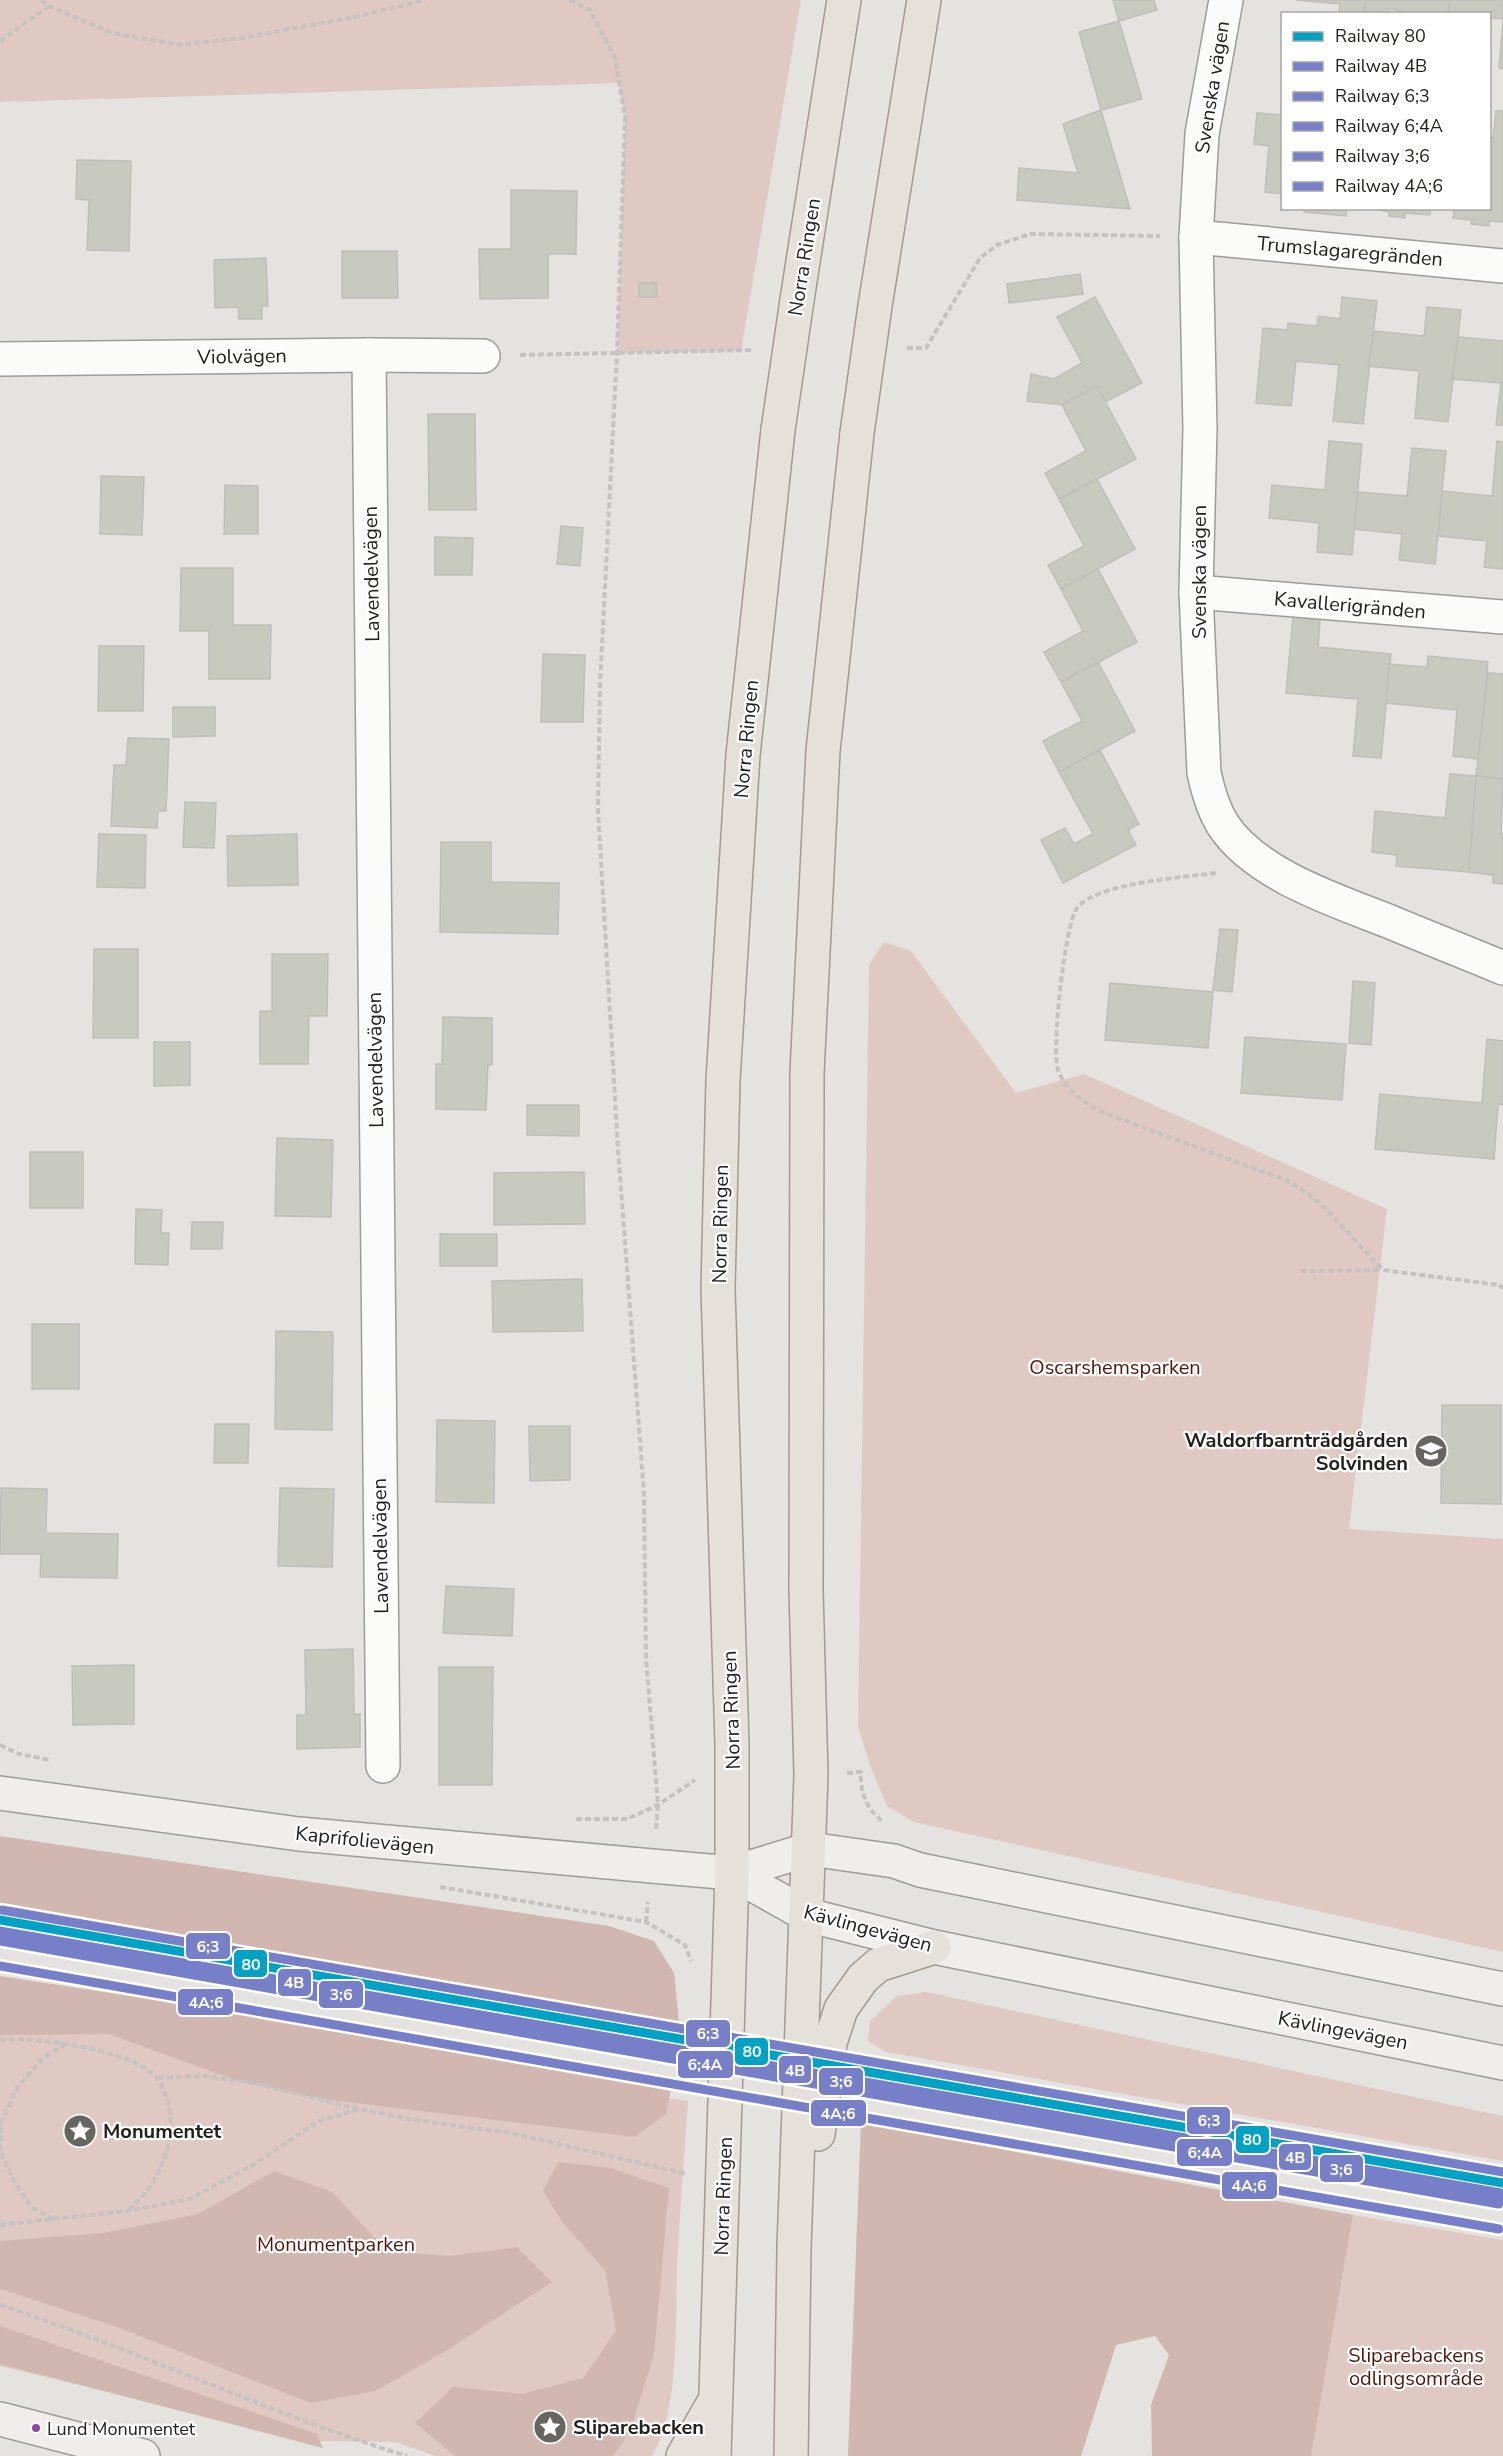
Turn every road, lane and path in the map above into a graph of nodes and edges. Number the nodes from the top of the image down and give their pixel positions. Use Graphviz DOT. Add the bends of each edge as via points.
graph roads {
  1 [pos="41,0"];
  2 [pos="425,0"];
  3 [pos="570,0"];
  4 [pos="844,0"];
  5 [pos="924,0"];
  6 [pos="1226,0"];
  7 [pos="49,6"];
  8 [pos="0,41"];
  9 [pos="1196,237"];
  10 [pos="1503,266"];
  11 [pos="617,353"];
  12 [pos="369,355"];
  13 [pos="483,356"];
  14 [pos="0,359"];
  15 [pos="1196,592"];
  16 [pos="1503,617"];
  17 [pos="1268,866"];
  18 [pos="1503,968"];
  19 [pos="1383,1270"];
  20 [pos="1301,1271"];
  21 [pos="1503,1288"];
  22 [pos="382,1766"];
  23 [pos="0,1793"];
  24 [pos="658,1805"];
  25 [pos="810,1850"];
  26 [pos="732,1873"];
  27 [pos="807,1915"];
  28 [pos="934,1947"];
  29 [pos="1503,1989"];
  30 [pos="0,2040"];
  31 [pos="66,2044"];
  32 [pos="1503,2063"];
  33 [pos="158,2079"];
  34 [pos="359,2109"];
  35 [pos="694,2176"];
  36 [pos="128,2211"];
  37 [pos="53,2219"];
  38 [pos="0,2225"];
  39 [pos="794,2248"];
  40 [pos="0,2305"];
  41 [pos="716,2400"];
  42 [pos="0,2419"];
  43 [pos="143,2456"];
  44 [pos="407,2456"];
  45 [pos="683,2456"];
  46 [pos="714,2456"];
  47 [pos="791,2456"];
  1 -- 7 [label="path"];
  2 -- 7 [label="path" via="248,37 180,45 111,33"];
  3 -- 11 [label="path" via="590,10 615,58 625,117"];
  4 -- 26 [label="main road, Norra Ringen, bridge" via="778,430 743,755 723,1080 718,1289 732,1744"];
  5 -- 25 [label="main road, bridge" via="857,433 823,751 807,1073"];
  6 -- 9 [label="street, Svenska vägen" via="1202,134"];
  7 -- 8 [label="path"];
  9 -- 10 [label="street, Trumslagaregränden"];
  9 -- 15 [label="street, Svenska vägen" via="1200,429"];
  11 -- 13 [label="path"];
  11 -- 24 [label="path" via="600,684 598,809 644,1494 646,1658"];
  12 -- 13 [label="street, Violvägen"];
  12 -- 14 [label="street, Violvägen"];
  12 -- 22 [label="street, Lavendelvägen"];
  15 -- 16 [label="street, Kavallerigränden"];
  15 -- 17 [label="street, Svenska vägen" via="1204,773 1210,798 1223,826"];
  17 -- 18 [label="street, Svenska vägen" via="1311,889"];
  17 -- 19 [label="path" via="1130,884 1097,895 1077,908 1069,932 1055,1043 1058,1069 1081,1101 1107,1114 1288,1181 1326,1209"];
  19 -- 20 [label="path"];
  19 -- 21 [label="path"];
  23 -- 26 [label="main road, Kaprifolievägen" via="299,1834"];
  25 -- 26 [label="main road"];
  25 -- 27 [label="main road"];
  25 -- 29 [label="main road" via="894,1861 920,1870"];
  26 -- 27 [label="main road, Kävlingevägen"];
  26 -- 41 [label="main road, Norra Ringen"];
  27 -- 28 [label="main road, Kävlingevägen"];
  27 -- 39 [label="main road"];
  28 -- 32 [label="main road, Kävlingevägen"];
  28 -- 39 [label="main road" via="878,1965 863,1978 841,2009 830,2043 814,2159"];
  30 -- 31 [label="path" via="23,2038"];
  31 -- 33 [label="path" via="134,2062"];
  31 -- 37 [label="path" via="43,2058 16,2088 1,2123 0,2150 12,2178 31,2207"];
  33 -- 34 [label="path" via="205,2076 263,2085"];
  33 -- 36 [label="path" via="171,2107 170,2136 163,2163 149,2189"];
  34 -- 35 [label="path" via="511,2133"];
  34 -- 36 [label="path" via="319,2121 253,2165 190,2199"];
  36 -- 37 [label="path"];
  37 -- 38 [label="path"];
  39 -- 47 [label="main road"];
  40 -- 44 [label="path" via="60,2324 349,2438"];
  41 -- 45 [label="main road"];
  41 -- 46 [label="main road, Norra Ringen"];
  42 -- 43 [label="main road"];
}
